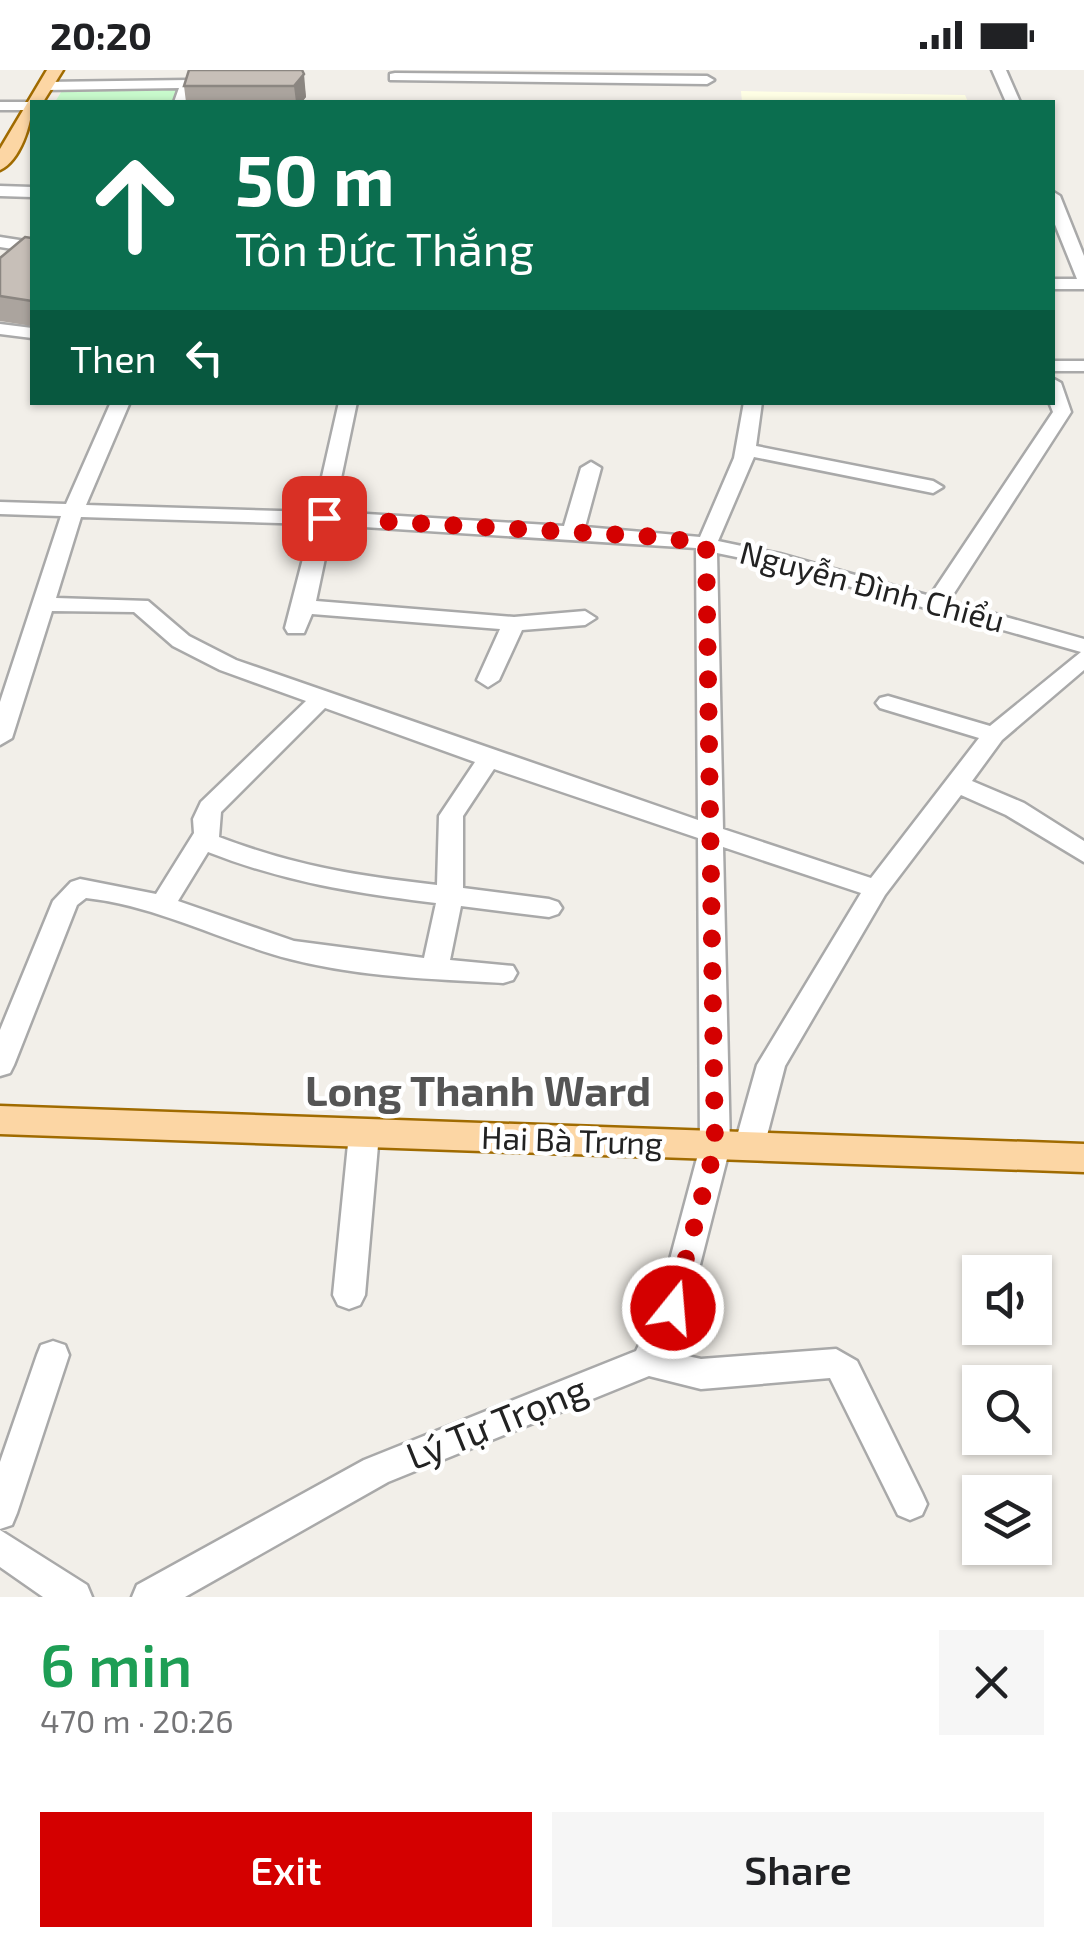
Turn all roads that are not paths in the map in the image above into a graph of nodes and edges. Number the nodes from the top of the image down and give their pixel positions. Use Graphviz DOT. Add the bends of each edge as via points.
graph roads {
  1 [pos="999,70"];
  2 [pos="50,78"];
  3 [pos="561,78"];
  4 [pos="395,79"];
  5 [pos="708,80"];
  6 [pos="560,97"];
  7 [pos="38,100"];
  8 [pos="183,100"];
  9 [pos="1012,100"];
  10 [pos="0,106"];
  11 [pos="30,108"];
  12 [pos="30,112"];
  13 [pos="6,142"];
  14 [pos="0,164"];
  15 [pos="0,191"];
  16 [pos="30,192"];
  17 [pos="1055,204"];
  18 [pos="0,242"];
  19 [pos="30,246"];
  20 [pos="1084,280"];
  21 [pos="1055,284"];
  22 [pos="0,329"];
  23 [pos="30,333"];
  24 [pos="1055,366"];
  25 [pos="1084,366"];
  26 [pos="1055,392"];
  27 [pos="120,405"];
  28 [pos="347,405"];
  29 [pos="753,405"];
  30 [pos="746,450"];
  31 [pos="591,468"];
  32 [pos="933,487"];
  33 [pos="0,508"];
  34 [pos="73,510"];
  35 [pos="324,518"];
  36 [pos="573,532"];
  37 [pos="706,544"];
  38 [pos="937,602"];
  39 [pos="44,604"];
  40 [pos="585,618"];
  41 [pos="514,624"];
  42 [pos="1084,646"];
  43 [pos="1084,658"];
  44 [pos="488,680"];
  45 [pos="321,699"];
  46 [pos="888,703"];
  47 [pos="994,735"];
  48 [pos="0,738"];
  49 [pos="489,759"];
  50 [pos="956,783"];
  51 [pos="207,832"];
  52 [pos="711,833"];
  53 [pos="1084,853"];
  54 [pos="876,889"];
  55 [pos="450,896"];
  56 [pos="163,904"];
  57 [pos="549,908"];
  58 [pos="435,969"];
  59 [pos="504,973"];
  60 [pos="0,1064"];
  61 [pos="0,1120"];
  62 [pos="364,1134"];
  63 [pos="732,1147"];
  64 [pos="1084,1158"];
  65 [pos="349,1295"];
  66 [pos="53,1356"];
  67 [pos="648,1361"];
  68 [pos="910,1504"];
  69 [pos="0,1513"];
  70 [pos="0,1546"];
  71 [pos="74,1597"];
  72 [pos="150,1597"];
  1 -- 9 [label="street"];
  2 -- 7 [label="main road"];
  2 -- 8 [label="street" via="196,83"];
  3 -- 4 [label="street"];
  3 -- 5 [label="street"];
  3 -- 6 [label="street"];
  10 -- 11 [label="street"];
  12 -- 13 [label="main road"];
  13 -- 14 [label="main road"];
  15 -- 16 [label="street"];
  17 -- 20 [label="street"];
  18 -- 19 [label="street"];
  20 -- 21 [label="street"];
  22 -- 23 [label="street"];
  24 -- 25 [label="street"];
  26 -- 38 [label="street" via="1062,412"];
  27 -- 34 [label="street"];
  28 -- 35 [label="street"];
  29 -- 30 [label="street"];
  30 -- 32 [label="street"];
  30 -- 37 [label="street"];
  31 -- 36 [label="street"];
  33 -- 34 [label="street, Nguyễn Đình Chiểu"];
  34 -- 35 [label="street, Nguyễn Đình Chiểu"];
  34 -- 39 [label="street"];
  35 -- 36 [label="street, Nguyễn Đình Chiểu"];
  35 -- 41 [label="street" via="300,618"];
  36 -- 37 [label="street, Nguyễn Đình Chiểu"];
  37 -- 38 [label="street, Nguyễn Đình Chiểu"];
  37 -- 52 [label="street"];
  38 -- 42 [label="street, Nguyễn Đình Chiểu"];
  39 -- 45 [label="street" via="140,606 199,652"];
  39 -- 48 [label="street"];
  40 -- 41 [label="street"];
  41 -- 44 [label="street"];
  43 -- 47 [label="street"];
  45 -- 49 [label="street"];
  45 -- 51 [label="street" via="210,808"];
  46 -- 47 [label="street"];
  47 -- 50 [label="street"];
  49 -- 52 [label="street"];
  49 -- 55 [label="street" via="451,816"];
  50 -- 53 [label="street" via="1028,816"];
  50 -- 54 [label="street"];
  51 -- 55 [label="street" via="216,849 264,864 330,881"];
  51 -- 56 [label="street"];
  52 -- 54 [label="street"];
  52 -- 63 [label="street"];
  54 -- 63 [label="street" via="771,1065"];
  55 -- 57 [label="street"];
  55 -- 58 [label="street"];
  56 -- 58 [label="street" via="278,946"];
  56 -- 60 [label="street" via="88,889 73,893"];
  58 -- 59 [label="street"];
  61 -- 62 [label="main road, Hai Bà Trưng"];
  62 -- 63 [label="main road, Hai Bà Trưng"];
  62 -- 65 [label="street"];
  63 -- 64 [label="main road, Hai Bà Trưng"];
  63 -- 67 [label="street"];
  66 -- 69 [label="street"];
  67 -- 68 [label="street" via="700,1374 836,1363"];
  67 -- 72 [label="street, Lý Tự Trọng" via="376,1471"];
  70 -- 71 [label="street"];
}
